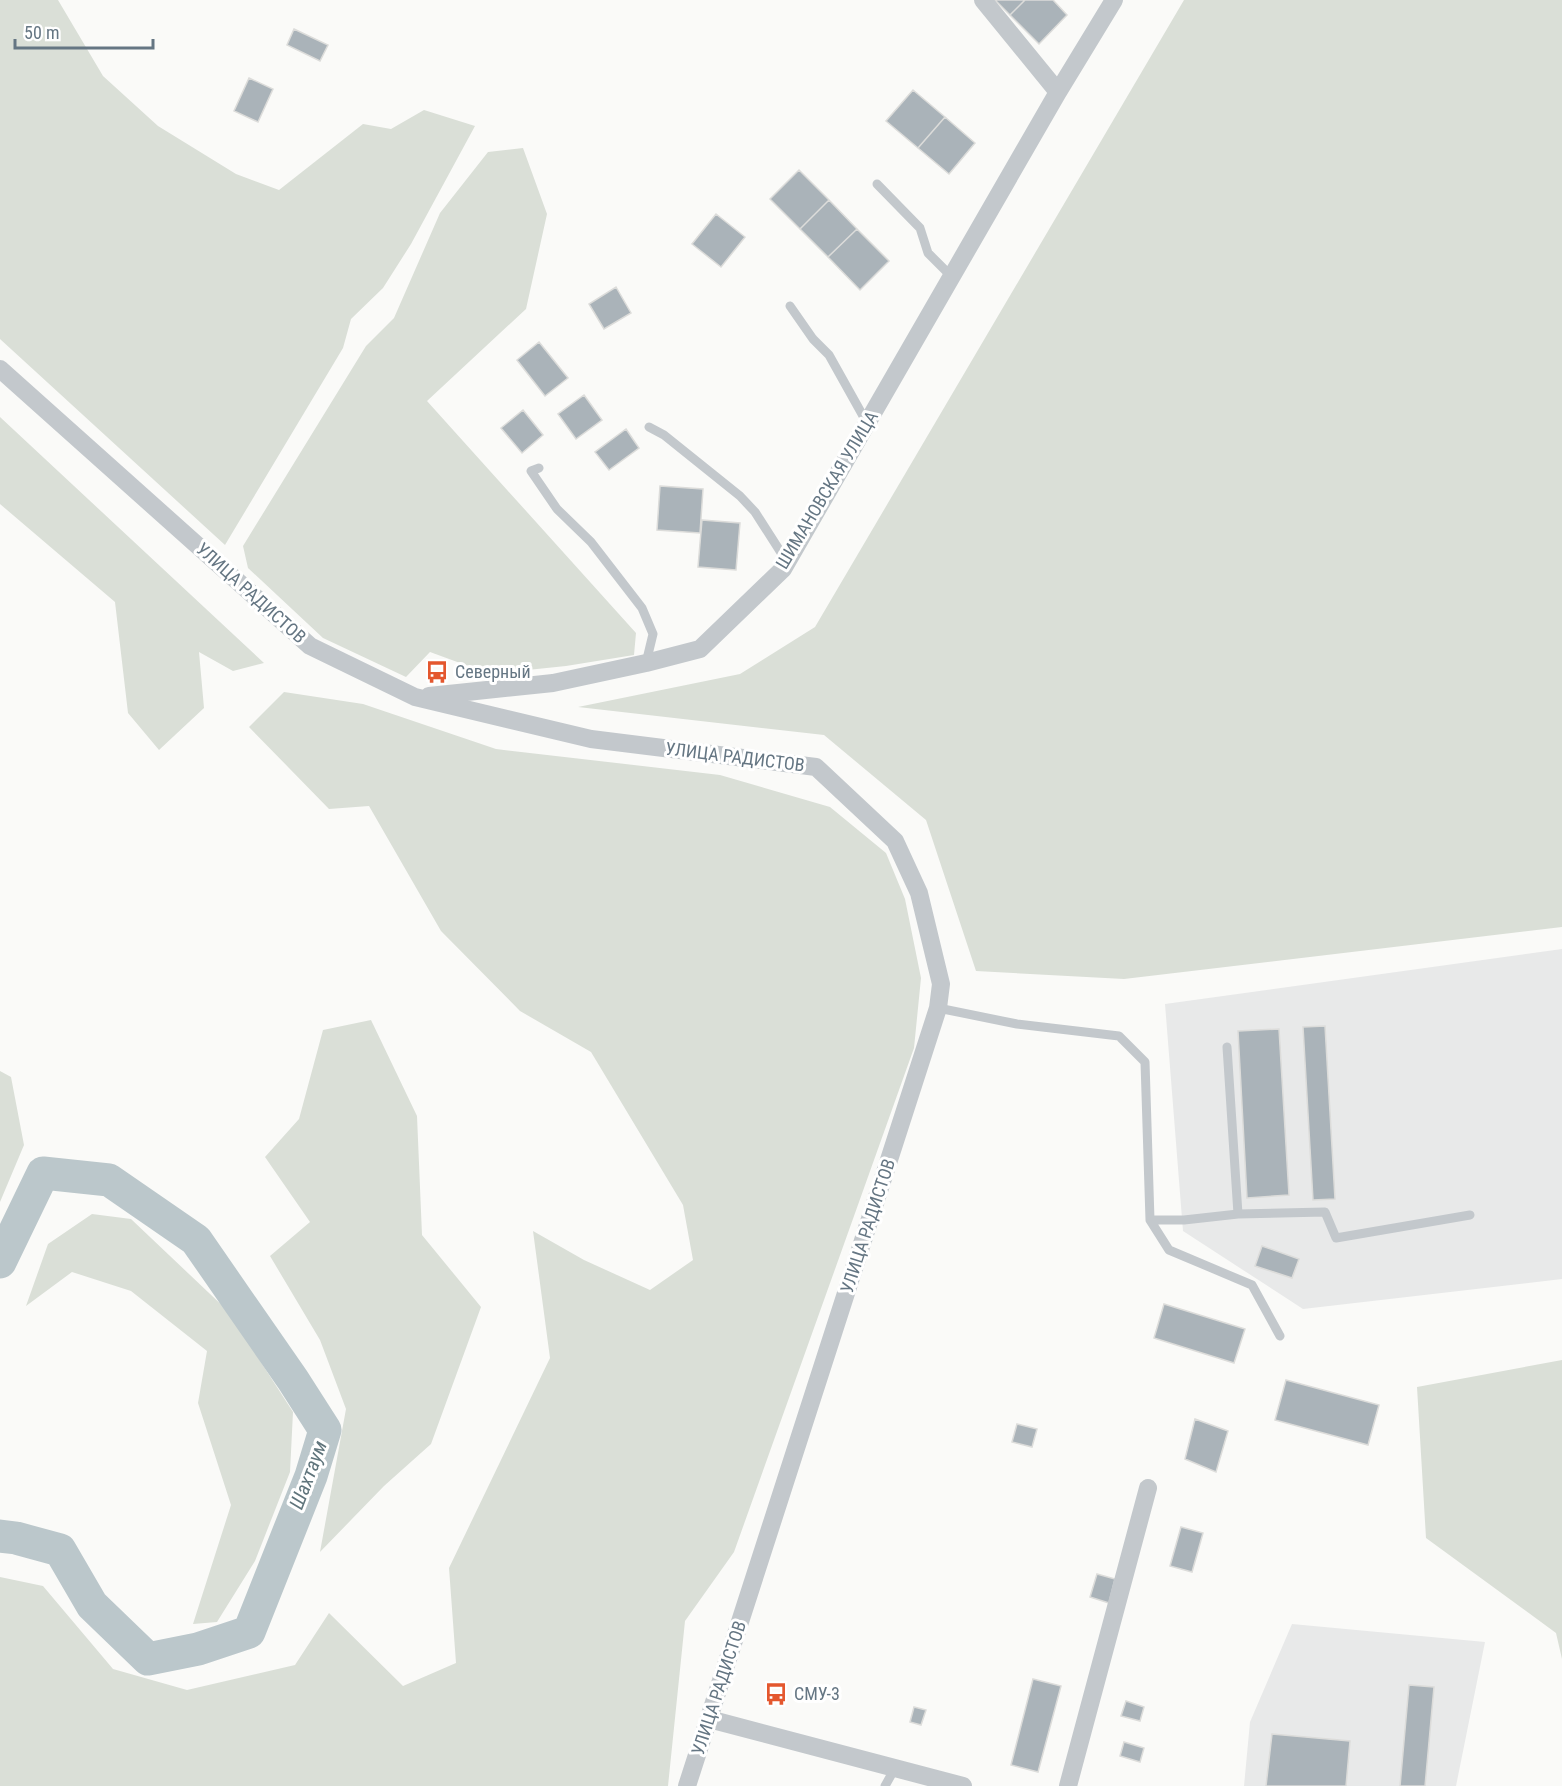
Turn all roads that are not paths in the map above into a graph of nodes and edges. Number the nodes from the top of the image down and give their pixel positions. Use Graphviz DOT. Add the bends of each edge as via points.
graph roads {
  1 [pos="983,0"];
  2 [pos="1114,0"];
  3 [pos="1058,92"];
  4 [pos="877,184"];
  5 [pos="952,277"];
  6 [pos="790,306"];
  7 [pos="0,369"];
  8 [pos="867,423"];
  9 [pos="649,427"];
  10 [pos="539,468"];
  11 [pos="787,562"];
  12 [pos="646,663"];
  13 [pos="415,697"];
  14 [pos="938,1008"];
  15 [pos="1227,1047"];
  16 [pos="1238,1214"];
  17 [pos="1470,1215"];
  18 [pos="1150,1220"];
  19 [pos="1280,1336"];
  20 [pos="1148,1488"];
  21 [pos="709,1719"];
  22 [pos="895,1768"];
  23 [pos="687,1786"];
  24 [pos="885,1786"];
  25 [pos="963,1786"];
  26 [pos="1068,1786"];
  1 -- 3 [label="street"];
  2 -- 3 [label="street, ШИМАНОВСКАЯ УЛИЦА"];
  3 -- 5 [label="street, ШИМАНОВСКАЯ УЛИЦА"];
  4 -- 5 [label="lane" via="920,228 928,253"];
  5 -- 8 [label="street, ШИМАНОВСКАЯ УЛИЦА"];
  6 -- 8 [label="lane" via="829,356"];
  7 -- 13 [label="street, УЛИЦА РАДИСТОВ" via="310,646"];
  8 -- 11 [label="street, ШИМАНОВСКАЯ УЛИЦА"];
  9 -- 11 [label="lane" via="740,496"];
  10 -- 12 [label="lane" via="531,471 557,509 591,542 642,608 653,634"];
  11 -- 12 [label="street, ШИМАНОВСКАЯ УЛИЦА" via="700,649"];
  12 -- 13 [label="street, ШИМАНОВСКАЯ УЛИЦА" via="553,683"];
  13 -- 14 [label="street, УЛИЦА РАДИСТОВ" via="591,739 816,767 895,841 919,893 941,984"];
  14 -- 18 [label="lane" via="1017,1024 1119,1036 1145,1062"];
  14 -- 21 [label="street, УЛИЦА РАДИСТОВ"];
  15 -- 16 [label="lane"];
  16 -- 17 [label="lane" via="1325,1212 1336,1238"];
  16 -- 18 [label="lane"];
  18 -- 19 [label="lane" via="1169,1250 1252,1285"];
  20 -- 26 [label="street"];
  21 -- 22 [label="street"];
  21 -- 23 [label="street, УЛИЦА РАДИСТОВ"];
  22 -- 24 [label="lane"];
  22 -- 25 [label="street"];
}
